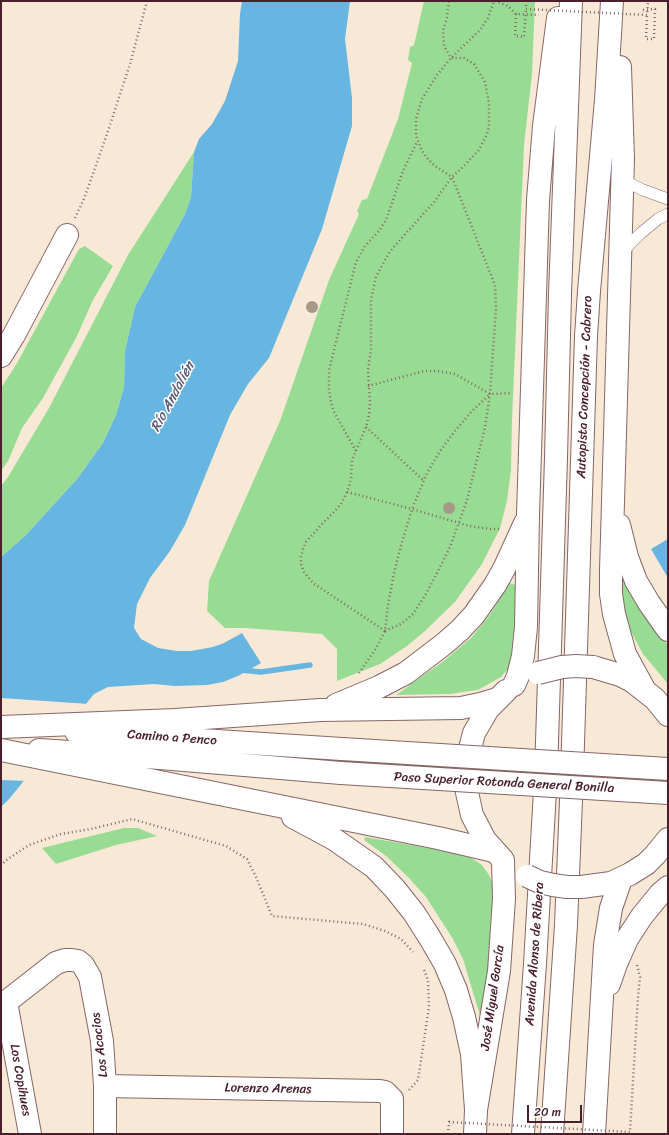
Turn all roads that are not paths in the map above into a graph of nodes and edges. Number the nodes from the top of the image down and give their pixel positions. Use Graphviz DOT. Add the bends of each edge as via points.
graph roads {
  1 [pos="560,1"];
  2 [pos="571,1"];
  3 [pos="612,1"];
  4 [pos="618,1"];
  5 [pos="623,180"];
  6 [pos="668,199"];
  7 [pos="668,214"];
  8 [pos="68,235"];
  9 [pos="621,253"];
  10 [pos="1,356"];
  11 [pos="613,482"];
  12 [pos="528,515"];
  13 [pos="668,630"];
  14 [pos="514,685"];
  15 [pos="497,699"];
  16 [pos="659,703"];
  17 [pos="320,710"];
  18 [pos="5,727"];
  19 [pos="172,729"];
  20 [pos="1,749"];
  21 [pos="342,750"];
  22 [pos="668,769"];
  23 [pos="341,773"];
  24 [pos="546,774"];
  25 [pos="668,793"];
  26 [pos="261,803"];
  27 [pos="668,839"];
  28 [pos="668,854"];
  29 [pos="499,856"];
  30 [pos="646,864"];
  31 [pos="621,879"];
  32 [pos="668,887"];
  33 [pos="3,1004"];
  34 [pos="600,1020"];
  35 [pos="105,1086"];
  36 [pos="476,1110"];
  37 [pos="30,1134"];
  38 [pos="105,1134"];
  39 [pos="392,1134"];
  40 [pos="475,1134"];
  41 [pos="523,1134"];
  42 [pos="552,1134"];
  43 [pos="594,1134"];
  1 -- 12 [label="main road" via="540,167"];
  2 -- 24 [label="main road, Autopista Concepción - Cabrero"];
  3 -- 42 [label="main road, Autopista Concepción - Cabrero" via="606,100 588,291 566,925"];
  4 -- 5 [label="main road"];
  5 -- 6 [label="lane"];
  5 -- 9 [label="main road"];
  7 -- 9 [label="lane" via="641,233"];
  8 -- 10 [label="main road"];
  9 -- 11 [label="main road"];
  11 -- 13 [label="main road" via="622,537 636,581"];
  11 -- 16 [label="main road" via="611,594 614,614 625,654"];
  12 -- 14 [label="main road" via="526,627 523,656"];
  12 -- 17 [label="main road" via="495,585 460,630 406,673 379,688"];
  14 -- 15 [label="main road"];
  14 -- 16 [label="main road, bridge" via="538,673 562,667 593,667 620,675"];
  15 -- 17 [label="main road" via="461,708"];
  15 -- 29 [label="main road" via="474,733 467,760 466,788 472,815 485,840"];
  17 -- 19 [label="main road"];
  18 -- 19 [label="main road"];
  19 -- 21 [label="main road, Camino a Penco"];
  20 -- 23 [label="main road, Camino a Penco" via="160,758"];
  20 -- 26 [label="main road"];
  21 -- 22 [label="main road, Paso Superior Rotonda General Bonilla, bridge"];
  23 -- 25 [label="main road, Paso Superior Rotonda General Bonilla, bridge"];
  24 -- 41 [label="main road, Avenida Alonso de Ribera"];
  26 -- 29 [label="main road" via="438,838"];
  26 -- 36 [label="main road" via="312,826 355,852 379,872 414,912 445,964 456,990 472,1054"];
  27 -- 30 [label="main road"];
  28 -- 30 [label="main road"];
  29 -- 31 [label="main road, bridge" via="527,876 553,885 581,887 602,885"];
  29 -- 36 [label="main road, José Miguel García" via="504,899 499,970"];
  30 -- 31 [label="main road"];
  31 -- 34 [label="main road" via="610,908 606,932"];
  32 -- 34 [label="main road" via="642,916 627,939 607,990"];
  33 -- 35 [label="main road, Los Acacios" via="56,963 65,960 83,965 92,985 102,1041"];
  33 -- 37 [label="main road, Los Copihues"];
  34 -- 43 [label="main road"];
  35 -- 38 [label="main road, Los Acacios"];
  35 -- 39 [label="main road, Lorenzo Arenas" via="380,1091 392,1099"];
  36 -- 40 [label="main road, José Miguel García"];
}
